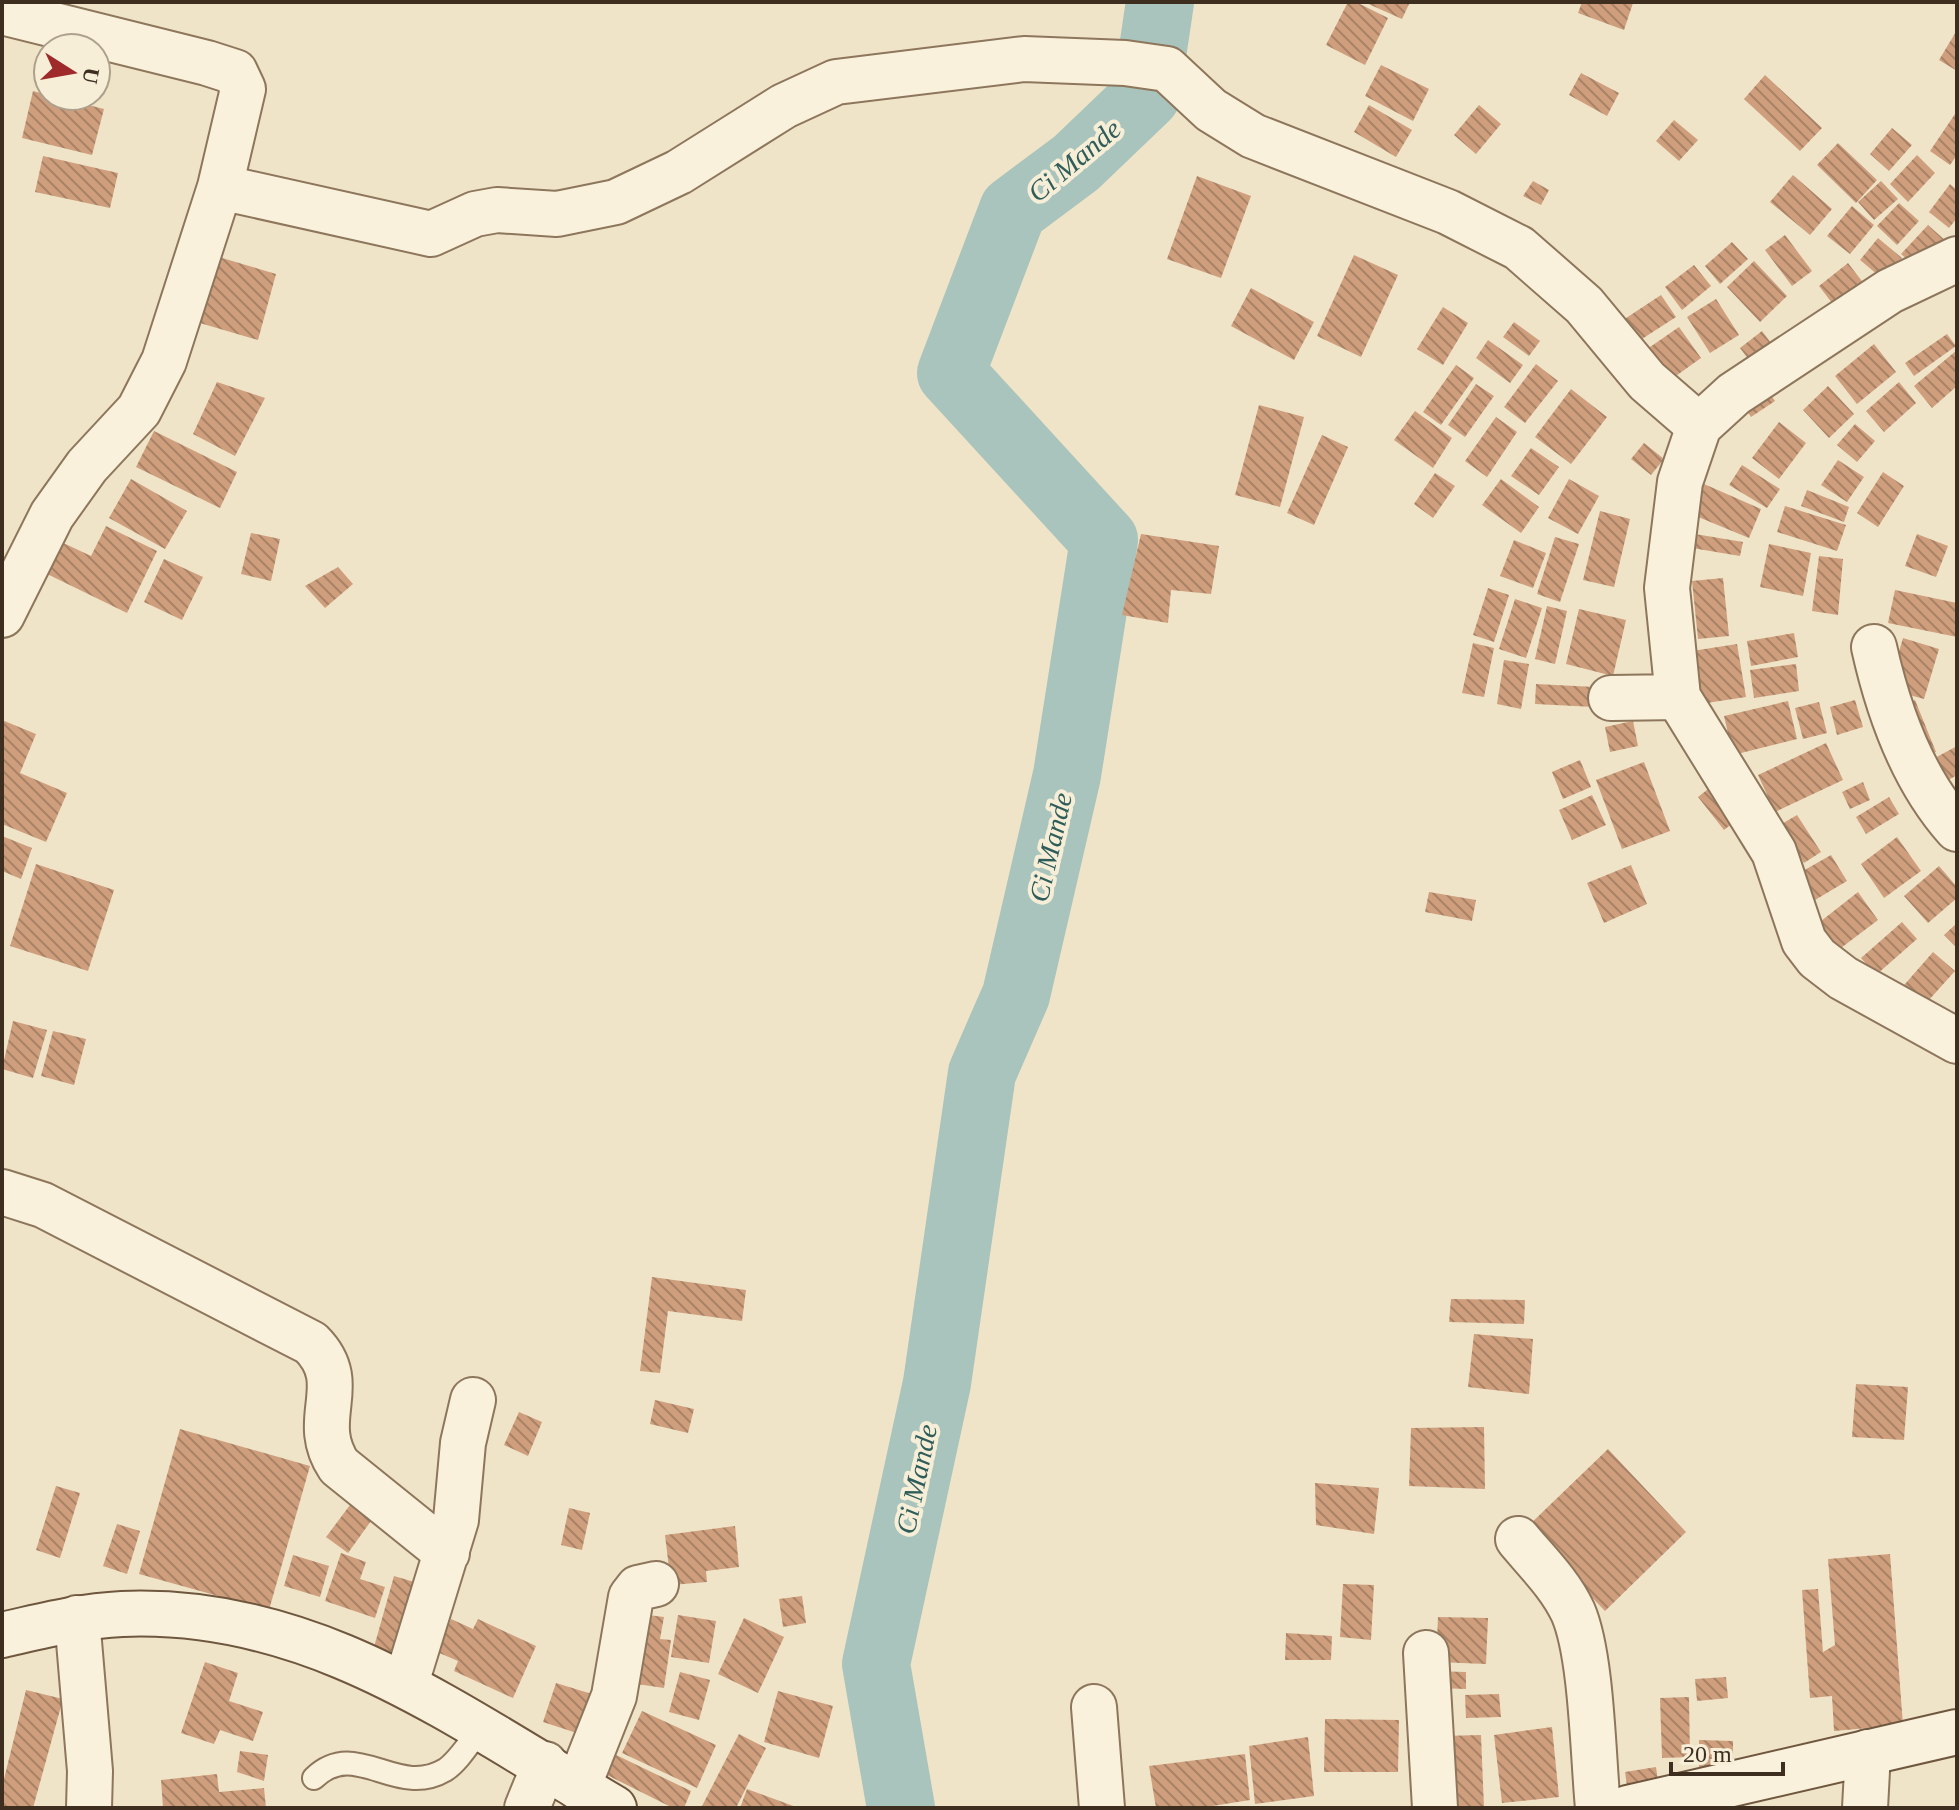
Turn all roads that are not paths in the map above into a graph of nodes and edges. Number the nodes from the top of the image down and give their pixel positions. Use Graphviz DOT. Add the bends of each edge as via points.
graph roads {
  1 [pos="2,12"];
  2 [pos="220,187"];
  3 [pos="1957,259"];
  4 [pos="1699,426"];
  5 [pos="18,548"];
  6 [pos="2,615"];
  7 [pos="1874,647"];
  8 [pos="1678,697"];
  9 [pos="1611,698"];
  10 [pos="1957,829"];
  11 [pos="1957,1041"];
  12 [pos="2,1192"];
  13 [pos="473,1400"];
  14 [pos="1518,1539"];
  15 [pos="447,1553"];
  16 [pos="656,1584"];
  17 [pos="77,1618"];
  18 [pos="2,1635"];
  19 [pos="1426,1653"];
  20 [pos="406,1683"];
  21 [pos="1094,1707"];
  22 [pos="482,1727"];
  23 [pos="1957,1732"];
  24 [pos="1868,1752"];
  25 [pos="314,1778"];
  26 [pos="579,1787"];
  27 [pos="89,1808"];
  28 [pos="527,1808"];
  29 [pos="1102,1808"];
  30 [pos="1435,1808"];
  31 [pos="1598,1808"];
  32 [pos="1628,1808"];
  33 [pos="1865,1808"];
  1 -- 2 [label="street" via="235,72 243,89"];
  2 -- 4 [label="street" via="431,234 497,210 557,214 616,202 836,82 1024,59 1081,58 1146,66 1232,126 1448,212 1519,248 1584,305 1647,381"];
  2 -- 5 [label="street" via="164,361 139,410"];
  3 -- 4 [label="street" via="1890,291 1734,394"];
  4 -- 8 [label="street" via="1680,482 1668,561"];
  5 -- 6 [label="street"];
  7 -- 10 [label="street" via="1894,718 1919,772"];
  8 -- 9 [label="street"];
  8 -- 11 [label="street" via="1774,852 1804,941 1817,958"];
  12 -- 15 [label="street" via="43,1205 311,1343 326,1358 332,1376 325,1431 328,1450 339,1466"];
  13 -- 15 [label="street"];
  14 -- 31 [label="street" via="1557,1584 1574,1614"];
  15 -- 20 [label="street"];
  16 -- 26 [label="street" via="638,1588 631,1597 614,1696"];
  17 -- 18 [label="street"];
  17 -- 20 [label="street" via="174,1616 254,1626 321,1646"];
  17 -- 27 [label="street"];
  19 -- 30 [label="street"];
  20 -- 22 [label="street"];
  21 -- 29 [label="street"];
  22 -- 25 [label="lane" via="448,1768 434,1776 406,1778 342,1761"];
  22 -- 26 [label="street"];
  23 -- 24 [label="street"];
  24 -- 32 [label="street"];
  24 -- 33 [label="street"];
  26 -- 28 [label="street"];
}
